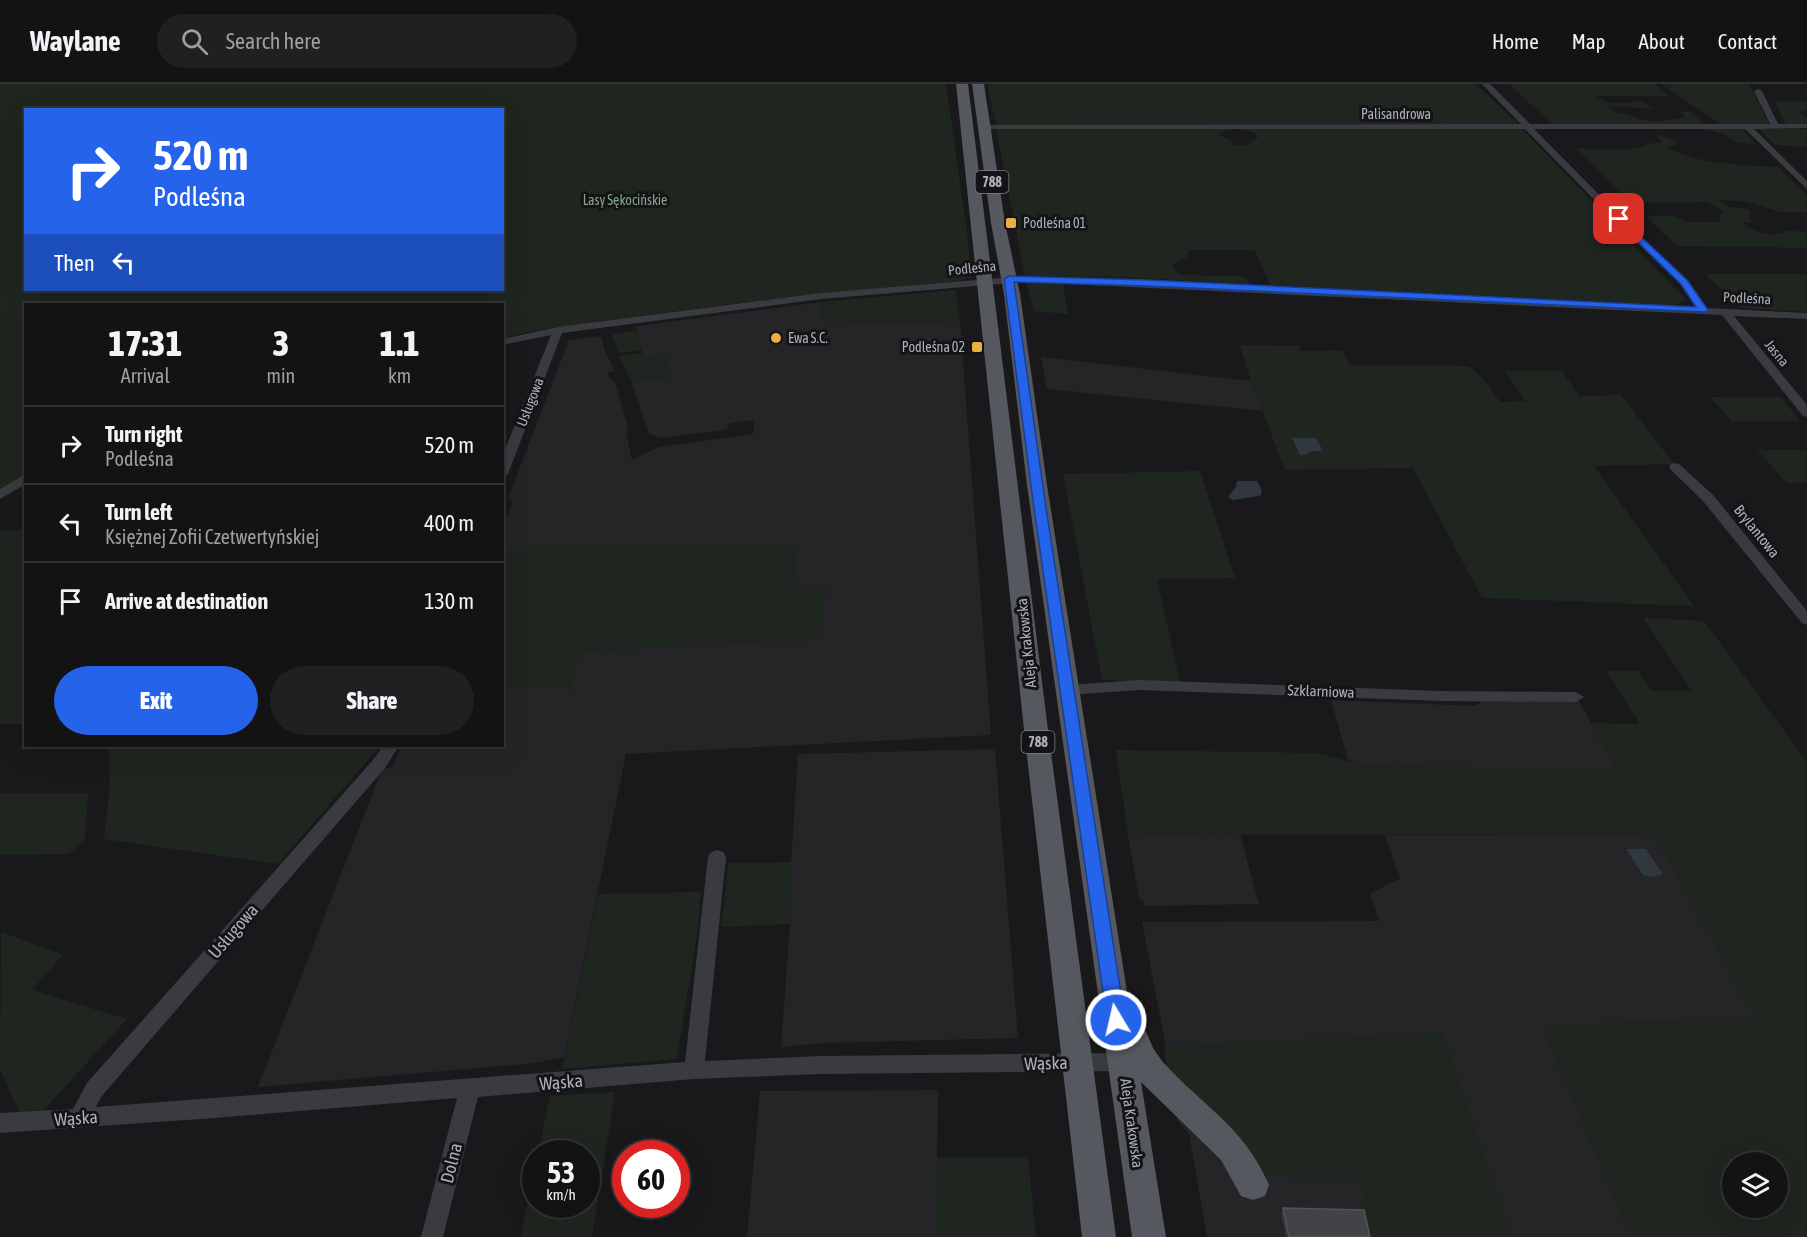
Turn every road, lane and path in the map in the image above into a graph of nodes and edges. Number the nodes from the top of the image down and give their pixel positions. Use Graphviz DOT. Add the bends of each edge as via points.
graph roads {
  1 [pos="962,84"];
  2 [pos="978,84"];
  3 [pos="1486,84"];
  4 [pos="1758,91"];
  5 [pos="1527,126"];
  6 [pos="1747,126"];
  7 [pos="1775,126"];
  8 [pos="1807,126"];
  9 [pos="985,127"];
  10 [pos="1807,186"];
  11 [pos="1009,279"];
  12 [pos="982,282"];
  13 [pos="1703,310"];
  14 [pos="1725,312"];
  15 [pos="1807,316"];
  16 [pos="558,330"];
  17 [pos="504,342"];
  18 [pos="1807,414"];
  19 [pos="1675,467"];
  20 [pos="504,469"];
  21 [pos="24,479"];
  22 [pos="0,495"];
  23 [pos="1807,620"];
  24 [pos="1067,690"];
  25 [pos="1576,697"];
  26 [pos="390,747"];
  27 [pos="717,857"];
  28 [pos="1110,982"];
  29 [pos="1078,1062"];
  30 [pos="1123,1062"];
  31 [pos="694,1070"];
  32 [pos="470,1089"];
  33 [pos="79,1118"];
  34 [pos="0,1123"];
  35 [pos="1252,1185"];
  36 [pos="432,1237"];
  37 [pos="1099,1237"];
  38 [pos="1149,1237"];
  1 -- 12 [label="main road, Aleja Krakowska / 788"];
  2 -- 9 [label="main road, Aleja Krakowska / 788"];
  3 -- 5 [label="street"];
  4 -- 7 [label="street"];
  5 -- 6 [label="street, Palisandrowa"];
  5 -- 9 [label="street, Palisandrowa"];
  5 -- 13 [label="street" via="1684,282"];
  6 -- 7 [label="street, Palisandrowa"];
  6 -- 10 [label="street"];
  7 -- 8 [label="street, Palisandrowa"];
  9 -- 11 [label="main road, Aleja Krakowska / 788"];
  11 -- 12 [label="street, Podleśna"];
  11 -- 13 [label="street, Podleśna"];
  11 -- 24 [label="main road, Aleja Krakowska / 788"];
  12 -- 16 [label="street, Podleśna" via="821,296"];
  12 -- 29 [label="main road, Aleja Krakowska / 788"];
  13 -- 14 [label="street, Podleśna"];
  14 -- 15 [label="street, Podleśna"];
  14 -- 18 [label="street, Jasna"];
  16 -- 17 [label="street, Podleśna"];
  16 -- 20 [label="street, Usługowa"];
  19 -- 23 [label="street, Brylantowa" via="1708,498"];
  21 -- 22 [label="street"];
  24 -- 25 [label="street, Szklarniowa" via="1140,685"];
  24 -- 28 [label="main road, Aleja Krakowska / 788"];
  26 -- 33 [label="street, Usługowa" via="94,1090"];
  27 -- 31 [label="street"];
  28 -- 30 [label="main road, Aleja Krakowska / 788"];
  28 -- 35 [label="main road" via="1150,1069 1173,1094 1216,1129"];
  29 -- 30 [label="street, Wąska"];
  29 -- 31 [label="street, Wąska"];
  29 -- 37 [label="main road, Aleja Krakowska / 788"];
  30 -- 38 [label="main road, Aleja Krakowska / 788"];
  31 -- 32 [label="street, Wąska"];
  32 -- 33 [label="street, Wąska"];
  32 -- 36 [label="street, Dolna"];
  33 -- 34 [label="street, Wąska"];
}
